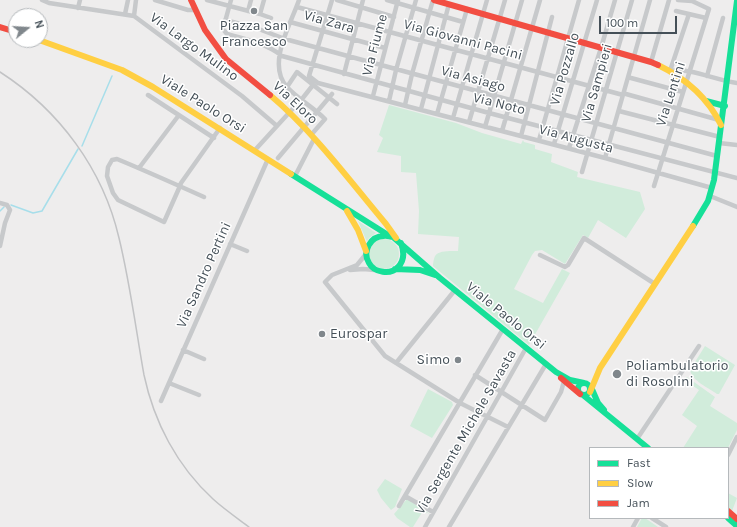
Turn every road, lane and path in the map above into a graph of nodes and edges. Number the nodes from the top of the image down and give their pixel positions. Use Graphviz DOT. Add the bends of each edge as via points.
graph roads {
  1 [pos="42,0"];
  2 [pos="80,0"];
  3 [pos="128,0"];
  4 [pos="136,0"];
  5 [pos="156,0"];
  6 [pos="191,0"];
  7 [pos="207,0"];
  8 [pos="231,0"];
  9 [pos="251,0"];
  10 [pos="264,0"];
  11 [pos="297,0"];
  12 [pos="332,0"];
  13 [pos="336,0"];
  14 [pos="363,0"];
  15 [pos="387,0"];
  16 [pos="416,0"];
  17 [pos="434,0"];
  18 [pos="487,0"];
  19 [pos="504,0"];
  20 [pos="522,0"];
  21 [pos="540,0"];
  22 [pos="579,0"];
  23 [pos="597,0"];
  24 [pos="614,0"];
  25 [pos="632,0"];
  26 [pos="650,0"];
  27 [pos="669,0"];
  28 [pos="678,0"];
  29 [pos="692,1"];
  30 [pos="737,1"];
  31 [pos="49,2"];
  32 [pos="398,2"];
  33 [pos="450,4"];
  34 [pos="229,6"];
  35 [pos="297,7"];
  36 [pos="361,7"];
  37 [pos="78,8"];
  38 [pos="414,8"];
  39 [pos="466,9"];
  40 [pos="194,10"];
  41 [pos="248,11"];
  42 [pos="676,11"];
  43 [pos="430,13"];
  44 [pos="125,14"];
  45 [pos="260,14"];
  46 [pos="483,14"];
  47 [pos="689,14"];
  48 [pos="328,15"];
  49 [pos="134,16"];
  50 [pos="394,16"];
  51 [pos="552,17"];
  52 [pos="271,18"];
  53 [pos="446,18"];
  54 [pos="706,18"];
  55 [pos="723,18"];
  56 [pos="499,19"];
  57 [pos="225,20"];
  58 [pos="736,21"];
  59 [pos="290,22"];
  60 [pos="463,22"];
  61 [pos="357,23"];
  62 [pos="516,23"];
  63 [pos="532,28"];
  64 [pos="322,31"];
  65 [pos="390,32"];
  66 [pos="548,33"];
  67 [pos="406,37"];
  68 [pos="567,38"];
  69 [pos="285,39"];
  70 [pos="353,40"];
  71 [pos="422,41"];
  72 [pos="48,43"];
  73 [pos="584,43"];
  74 [pos="438,46"];
  75 [pos="318,48"];
  76 [pos="385,48"];
  77 [pos="601,48"];
  78 [pos="455,50"];
  79 [pos="618,52"];
  80 [pos="279,53"];
  81 [pos="472,54"];
  82 [pos="349,56"];
  83 [pos="634,57"];
  84 [pos="488,58"];
  85 [pos="651,62"];
  86 [pos="504,63"];
  87 [pos="312,64"];
  88 [pos="381,65"];
  89 [pos="520,67"];
  90 [pos="396,70"];
  91 [pos="670,71"];
  92 [pos="538,72"];
  93 [pos="690,72"];
  94 [pos="344,74"];
  95 [pos="412,74"];
  96 [pos="556,76"];
  97 [pos="707,76"];
  98 [pos="429,78"];
  99 [pos="631,78"];
  100 [pos="572,81"];
  101 [pos="376,82"];
  102 [pos="728,82"];
  103 [pos="446,83"];
  104 [pos="737,83"];
  105 [pos="686,84"];
  106 [pos="313,85"];
  107 [pos="589,86"];
  108 [pos="287,87"];
  109 [pos="393,87"];
  110 [pos="462,87"];
  111 [pos="606,90"];
  112 [pos="408,91"];
  113 [pos="477,92"];
  114 [pos="683,92"];
  115 [pos="148,95"];
  116 [pos="494,95"];
  117 [pos="625,95"];
  118 [pos="330,96"];
  119 [pos="373,96"];
  120 [pos="424,96"];
  121 [pos="302,99"];
  122 [pos="441,100"];
  123 [pos="511,100"];
  124 [pos="389,101"];
  125 [pos="706,101"];
  126 [pos="298,103"];
  127 [pos="337,104"];
  128 [pos="457,104"];
  129 [pos="405,105"];
  130 [pos="528,105"];
  131 [pos="725,106"];
  132 [pos="678,108"];
  133 [pos="421,109"];
  134 [pos="472,109"];
  135 [pos="547,109"];
  136 [pos="317,111"];
  137 [pos="619,111"];
  138 [pos="290,112"];
  139 [pos="489,113"];
  140 [pos="563,113"];
  141 [pos="437,114"];
  142 [pos="179,115"];
  143 [pos="506,117"];
  144 [pos="453,118"];
  145 [pos="580,118"];
  146 [pos="468,122"];
  147 [pos="524,122"];
  148 [pos="597,123"];
  149 [pos="720,123"];
  150 [pos="277,126"];
  151 [pos="542,126"];
  152 [pos="672,126"];
  153 [pos="303,127"];
  154 [pos="485,127"];
  155 [pos="614,127"];
  156 [pos="220,128"];
  157 [pos="502,131"];
  158 [pos="558,131"];
  159 [pos="574,135"];
  160 [pos="521,136"];
  161 [pos="312,137"];
  162 [pos="214,138"];
  163 [pos="539,140"];
  164 [pos="592,140"];
  165 [pos="719,140"];
  166 [pos="668,141"];
  167 [pos="554,144"];
  168 [pos="609,144"];
  169 [pos="737,145"];
  170 [pos="570,148"];
  171 [pos="255,150"];
  172 [pos="587,154"];
  173 [pos="717,156"];
  174 [pos="605,158"];
  175 [pos="273,159"];
  176 [pos="663,159"];
  177 [pos="139,168"];
  178 [pos="582,172"];
  179 [pos="658,172"];
  180 [pos="715,172"];
  181 [pos="295,176"];
  182 [pos="737,178"];
  183 [pos="180,186"];
  184 [pos="654,186"];
  185 [pos="712,188"];
  186 [pos="710,196"];
  187 [pos="204,197"];
  188 [pos="0,203"];
  189 [pos="736,204"];
  190 [pos="345,208"];
  191 [pos="386,224"];
  192 [pos="384,234"];
  193 [pos="399,241"];
  194 [pos="230,244"];
  195 [pos="0,246"];
  196 [pos="247,251"];
  197 [pos="366,252"];
  198 [pos="540,255"];
  199 [pos="396,269"];
  200 [pos="376,270"];
  201 [pos="345,271"];
  202 [pos="440,278"];
  203 [pos="655,284"];
  204 [pos="455,290"];
  205 [pos="503,329"];
  206 [pos="699,346"];
  207 [pos="526,348"];
  208 [pos="183,350"];
  209 [pos="204,358"];
  210 [pos="396,363"];
  211 [pos="546,364"];
  212 [pos="600,368"];
  213 [pos="556,372"];
  214 [pos="475,375"];
  215 [pos="564,381"];
  216 [pos="169,383"];
  217 [pos="582,383"];
  218 [pos="571,387"];
  219 [pos="592,388"];
  220 [pos="502,392"];
  221 [pos="561,392"];
  222 [pos="581,395"];
  223 [pos="199,396"];
  224 [pos="161,401"];
  225 [pos="460,403"];
  226 [pos="522,405"];
  227 [pos="487,416"];
  228 [pos="609,416"];
  229 [pos="508,427"];
  230 [pos="737,437"];
  231 [pos="637,440"];
  232 [pos="647,447"];
  233 [pos="729,453"];
  234 [pos="405,496"];
  235 [pos="399,506"];
  236 [pos="433,512"];
  237 [pos="729,512"];
  238 [pos="729,518"];
  239 [pos="654,519"];
  240 [pos="737,519"];
  241 [pos="737,526"];
  242 [pos="425,527"];
  243 [pos="449,527"];
  244 [pos="666,527"];
  1 -- 31 [label="street, Via Largo Mulino"];
  2 -- 37 [label="street"];
  3 -- 44 [label="street"];
  4 -- 49 [label="street"];
  5 -- 40 [label="street"];
  6 -- 40 [label="street, Via Eloro"];
  7 -- 34 [label="street"];
  8 -- 34 [label="street"];
  9 -- 41 [label="street"];
  10 -- 45 [label="street"];
  11 -- 35 [label="street"];
  12 -- 48 [label="street"];
  13 -- 36 [label="street"];
  14 -- 36 [label="street"];
  15 -- 32 [label="street"];
  16 -- 38 [label="street"];
  17 -- 33 [label="street"];
  17 -- 43 [label="street"];
  18 -- 46 [label="street"];
  19 -- 56 [label="street"];
  20 -- 62 [label="street"];
  21 -- 63 [label="street"];
  22 -- 68 [label="street"];
  23 -- 73 [label="street, Via Pozzallo"];
  24 -- 77 [label="street"];
  25 -- 79 [label="street, Via Sampieri"];
  26 -- 83 [label="street"];
  27 -- 85 [label="street"];
  28 -- 29 [label="street"];
  29 -- 54 [label="street, Via Lentini" via="709,9"];
  30 -- 58 [label="street"];
  31 -- 37 [label="street, Via Largo Mulino"];
  32 -- 38 [label="street"];
  32 -- 50 [label="street, Via Fiume"];
  33 -- 39 [label="street"];
  33 -- 53 [label="street"];
  34 -- 41 [label="street"];
  34 -- 57 [label="street"];
  35 -- 48 [label="street, Via Giovanni Pacini"];
  35 -- 59 [label="street"];
  36 -- 50 [label="street"];
  36 -- 61 [label="street"];
  37 -- 44 [label="street, Via Largo Mulino"];
  38 -- 43 [label="street"];
  38 -- 67 [label="street"];
  39 -- 46 [label="street"];
  39 -- 60 [label="street"];
  40 -- 138 [label="street, Via Eloro" via="226,59"];
  41 -- 45 [label="street"];
  42 -- 47 [label="street"];
  43 -- 53 [label="street"];
  43 -- 71 [label="street"];
  44 -- 49 [label="street, Via Largo Mulino"];
  45 -- 52 [label="street"];
  46 -- 56 [label="street"];
  46 -- 81 [label="street"];
  47 -- 54 [label="street"];
  47 -- 91 [label="street"];
  48 -- 61 [label="street, Via Giovanni Pacini"];
  48 -- 64 [label="street"];
  49 -- 150 [label="street, Via Largo Mulino" via="242,96"];
  50 -- 65 [label="street, Via Fiume"];
  51 -- 66 [label="street"];
  53 -- 60 [label="street"];
  53 -- 74 [label="street"];
  54 -- 93 [label="street, Via Lentini"];
  55 -- 97 [label="street"];
  56 -- 62 [label="street"];
  56 -- 84 [label="street"];
  57 -- 69 [label="street, Via Asiago"];
  57 -- 80 [label="street, Via Noto" via="223,29 227,34 252,41"];
  58 -- 102 [label="street"];
  59 -- 64 [label="street, Via Zara"];
  59 -- 69 [label="street"];
  60 -- 78 [label="street"];
  61 -- 65 [label="street, Via Giovanni Pacini"];
  61 -- 70 [label="street"];
  62 -- 63 [label="street"];
  62 -- 86 [label="street"];
  63 -- 66 [label="street"];
  63 -- 89 [label="street"];
  64 -- 70 [label="street, Via Zara"];
  64 -- 75 [label="street"];
  65 -- 67 [label="street, Via Giovanni Pacini"];
  65 -- 76 [label="street, Via Fiume"];
  66 -- 68 [label="street"];
  66 -- 92 [label="street"];
  67 -- 71 [label="street, Via Giovanni Pacini"];
  67 -- 90 [label="street"];
  68 -- 73 [label="street"];
  68 -- 96 [label="street"];
  69 -- 75 [label="street, Via Asiago"];
  69 -- 80 [label="street"];
  70 -- 76 [label="street, Via Zara"];
  70 -- 82 [label="street"];
  71 -- 74 [label="street, Via Giovanni Pacini"];
  71 -- 95 [label="street"];
  72 -- 156 [label="street, Viale Paolo Orsi" via="122,70"];
  73 -- 77 [label="street"];
  73 -- 100 [label="street, Via Pozzallo"];
  74 -- 78 [label="street, Via Giovanni Pacini"];
  74 -- 98 [label="street"];
  75 -- 82 [label="street, Via Asiago"];
  75 -- 87 [label="street"];
  76 -- 88 [label="street, Via Fiume"];
  77 -- 79 [label="street"];
  77 -- 107 [label="street"];
  78 -- 81 [label="street, Via Giovanni Pacini"];
  78 -- 103 [label="street"];
  79 -- 83 [label="street"];
  79 -- 111 [label="street, Via Sampieri"];
  80 -- 87 [label="street, Via Noto"];
  80 -- 108 [label="street" via="278,64"];
  81 -- 84 [label="street, Via Giovanni Pacini"];
  81 -- 110 [label="street"];
  82 -- 88 [label="street, Via Asiago"];
  82 -- 94 [label="street"];
  83 -- 85 [label="street"];
  83 -- 117 [label="street"];
  84 -- 86 [label="street, Via Giovanni Pacini"];
  84 -- 113 [label="street"];
  85 -- 91 [label="street"];
  86 -- 89 [label="street, Via Giovanni Pacini"];
  86 -- 116 [label="street"];
  87 -- 94 [label="street, Via Noto"];
  87 -- 119 [label="street, Via Augusta" via="309,76 318,82"];
  88 -- 90 [label="street, Via Asiago"];
  88 -- 101 [label="street, Via Fiume"];
  89 -- 92 [label="street, Via Giovanni Pacini"];
  89 -- 123 [label="street"];
  90 -- 95 [label="street, Via Asiago"];
  90 -- 109 [label="street"];
  91 -- 93 [label="street"];
  91 -- 105 [label="street"];
  92 -- 96 [label="street, Via Giovanni Pacini"];
  92 -- 130 [label="street"];
  93 -- 97 [label="street"];
  93 -- 105 [label="street, Via Lentini"];
  94 -- 101 [label="street, Via Noto"];
  95 -- 98 [label="street, Via Asiago"];
  95 -- 112 [label="street"];
  96 -- 100 [label="street, Via Giovanni Pacini"];
  96 -- 135 [label="street"];
  97 -- 102 [label="street"];
  98 -- 103 [label="street, Via Asiago"];
  98 -- 120 [label="street"];
  99 -- 114 [label="street"];
  100 -- 107 [label="street, Via Giovanni Pacini"];
  100 -- 140 [label="street, Via Pozzallo"];
  101 -- 109 [label="street, Via Noto"];
  101 -- 119 [label="street, Via Fiume"];
  102 -- 104 [label="street"];
  102 -- 131 [label="street"];
  103 -- 110 [label="street, Via Asiago"];
  103 -- 122 [label="street"];
  105 -- 114 [label="street, Via Lentini"];
  105 -- 125 [label="street"];
  106 -- 108 [label="street" via="297,72"];
  106 -- 118 [label="street"];
  106 -- 121 [label="street"];
  107 -- 111 [label="street, Via Giovanni Pacini"];
  107 -- 145 [label="street"];
  108 -- 121 [label="street"];
  109 -- 112 [label="street, Via Noto"];
  109 -- 124 [label="street"];
  110 -- 113 [label="street, Via Asiago"];
  110 -- 128 [label="street"];
  111 -- 117 [label="street, Via Giovanni Pacini"];
  111 -- 148 [label="street, Via Sampieri"];
  112 -- 120 [label="street, Via Noto"];
  112 -- 129 [label="street"];
  113 -- 116 [label="street, Via Asiago"];
  113 -- 134 [label="street"];
  114 -- 132 [label="street, Via Lentini"];
  115 -- 142 [label="street"];
  116 -- 123 [label="street, Via Asiago"];
  116 -- 139 [label="street"];
  117 -- 132 [label="street, Via Giovanni Pacini"];
  117 -- 137 [label="street"];
  118 -- 127 [label="street"];
  118 -- 136 [label="street, Via Sandro Pertini"];
  119 -- 124 [label="street, Via Augusta"];
  120 -- 122 [label="street, Via Noto"];
  120 -- 133 [label="street"];
  121 -- 136 [label="street"];
  122 -- 128 [label="street, Via Noto"];
  122 -- 141 [label="street"];
  123 -- 130 [label="street, Via Asiago"];
  123 -- 143 [label="street"];
  124 -- 129 [label="street, Via Augusta"];
  125 -- 131 [label="street"];
  125 -- 149 [label="street"];
  126 -- 138 [label="street"];
  128 -- 134 [label="street, Via Noto"];
  128 -- 144 [label="street"];
  129 -- 133 [label="street, Via Augusta"];
  130 -- 135 [label="street, Via Asiago"];
  130 -- 147 [label="street"];
  131 -- 149 [label="street"];
  132 -- 149 [label="street, Via Giovanni Pacini"];
  132 -- 152 [label="street, Via Lentini"];
  133 -- 141 [label="street, Via Augusta"];
  134 -- 139 [label="street, Via Noto"];
  134 -- 146 [label="street"];
  135 -- 140 [label="street, Via Asiago"];
  135 -- 151 [label="street"];
  136 -- 153 [label="street, Via Sandro Pertini"];
  136 -- 161 [label="street" via="325,119"];
  137 -- 152 [label="street"];
  137 -- 155 [label="street"];
  138 -- 150 [label="street"];
  138 -- 153 [label="street, Via Eloro"];
  139 -- 143 [label="street, Via Noto"];
  139 -- 154 [label="street"];
  140 -- 145 [label="street, Via Asiago"];
  140 -- 158 [label="street, Via Pozzallo"];
  141 -- 144 [label="street, Via Augusta"];
  142 -- 162 [label="street"];
  142 -- 177 [label="street"];
  143 -- 147 [label="street, Via Noto"];
  143 -- 157 [label="street"];
  144 -- 146 [label="street, Via Augusta"];
  145 -- 148 [label="street, Via Asiago"];
  145 -- 159 [label="street"];
  146 -- 154 [label="street, Via Augusta"];
  147 -- 151 [label="street, Via Noto"];
  147 -- 160 [label="street"];
  148 -- 155 [label="street, Via Asiago"];
  148 -- 164 [label="street, Via Sampieri"];
  149 -- 165 [label="street"];
  150 -- 171 [label="street"];
  151 -- 158 [label="street, Via Noto"];
  151 -- 163 [label="street"];
  152 -- 165 [label="street"];
  152 -- 166 [label="street, Via Lentini"];
  153 -- 161 [label="street, Via Eloro"];
  153 -- 175 [label="street, Via Sandro Pertini"];
  154 -- 157 [label="street, Via Augusta"];
  155 -- 166 [label="street, Via Asiago"];
  155 -- 168 [label="street"];
  156 -- 162 [label="street"];
  156 -- 171 [label="street, Viale Paolo Orsi"];
  157 -- 160 [label="street, Via Augusta"];
  158 -- 159 [label="street, Via Noto"];
  158 -- 167 [label="street, Via Pozzallo"];
  159 -- 164 [label="street, Via Noto"];
  159 -- 170 [label="street"];
  160 -- 163 [label="street, Via Augusta"];
  161 -- 181 [label="street"];
  161 -- 191 [label="street, Via Eloro"];
  162 -- 183 [label="street"];
  163 -- 167 [label="street, Via Augusta"];
  164 -- 168 [label="street, Via Noto"];
  164 -- 172 [label="street, Via Sampieri"];
  165 -- 169 [label="street"];
  165 -- 173 [label="street"];
  166 -- 173 [label="street, Via Asiago"];
  166 -- 176 [label="street, Via Lentini"];
  167 -- 170 [label="street, Via Augusta"];
  168 -- 174 [label="street"];
  168 -- 176 [label="street, Via Noto"];
  170 -- 172 [label="street, Via Augusta"];
  171 -- 175 [label="street, Viale Paolo Orsi"];
  172 -- 174 [label="street, Via Augusta"];
  172 -- 178 [label="street, Via Sampieri"];
  173 -- 180 [label="street"];
  174 -- 179 [label="street, Via Augusta"];
  175 -- 181 [label="street, Viale Paolo Orsi"];
  175 -- 194 [label="street, Via Sandro Pertini"];
  176 -- 179 [label="street, Via Lentini"];
  176 -- 180 [label="street, Via Noto"];
  177 -- 183 [label="street"];
  177 -- 183 [label="street" via="117,159 112,160 107,176 113,193 118,200 164,222"];
  179 -- 184 [label="street, Via Lentini"];
  179 -- 185 [label="street, Via Augusta"];
  180 -- 182 [label="street, Via Noto"];
  180 -- 185 [label="street"];
  181 -- 190 [label="street, Viale Paolo Orsi"];
  183 -- 187 [label="street"];
  185 -- 186 [label="street"];
  186 -- 189 [label="street"];
  186 -- 203 [label="street" via="703,211"];
  188 -- 195 [label="street" via="7,205 10,210 4,223"];
  190 -- 192 [label="street, Viale Paolo Orsi"];
  190 -- 197 [label="street" via="354,220"];
  191 -- 192 [label="street"];
  191 -- 193 [label="street, Via Eloro"];
  192 -- 193 [label="street"];
  192 -- 197 [label="street" via="371,241"];
  193 -- 199 [label="street" via="404,254"];
  193 -- 202 [label="street"];
  194 -- 196 [label="street"];
  194 -- 208 [label="street, Via Sandro Pertini"];
  197 -- 200 [label="street" via="369,263"];
  197 -- 201 [label="street" via="357,265"];
  198 -- 203 [label="street" via="565,267 568,266 584,238"];
  199 -- 200 [label="street" via="386,272"];
  199 -- 202 [label="street" via="424,271"];
  200 -- 201 [label="street"];
  201 -- 210 [label="street" via="325,282 385,356"];
  202 -- 204 [label="street, Viale Paolo Orsi"];
  203 -- 212 [label="street"];
  204 -- 205 [label="street, Viale Paolo Orsi"];
  204 -- 210 [label="street"];
  205 -- 207 [label="street, Viale Paolo Orsi"];
  205 -- 214 [label="street"];
  206 -- 231 [label="street"];
  207 -- 211 [label="street, Viale Paolo Orsi"];
  207 -- 220 [label="street, Via Sergente Michele Savasta"];
  208 -- 209 [label="street"];
  208 -- 216 [label="street, Via Sandro Pertini"];
  210 -- 225 [label="street"];
  211 -- 213 [label="street, Viale Paolo Orsi"];
  211 -- 226 [label="street"];
  212 -- 217 [label="street"];
  212 -- 219 [label="street"];
  213 -- 215 [label="street"];
  213 -- 217 [label="street"];
  214 -- 220 [label="street"];
  214 -- 225 [label="street"];
  215 -- 218 [label="street"];
  215 -- 221 [label="street"];
  216 -- 223 [label="street"];
  216 -- 224 [label="street, Via Sandro Pertini"];
  217 -- 219 [label="street"];
  217 -- 222 [label="street" via="578,389"];
  218 -- 221 [label="street"];
  218 -- 222 [label="street"];
  219 -- 222 [label="street" via="587,395"];
  219 -- 228 [label="street"];
  220 -- 226 [label="street"];
  220 -- 227 [label="street, Via Sergente Michele Savasta"];
  221 -- 226 [label="street" via="545,420"];
  222 -- 228 [label="street"];
  225 -- 227 [label="street"];
  225 -- 234 [label="street"];
  226 -- 229 [label="street"];
  227 -- 229 [label="street"];
  227 -- 236 [label="street, Via Sergente Michele Savasta"];
  228 -- 231 [label="street"];
  229 -- 243 [label="street"];
  230 -- 233 [label="street"];
  231 -- 232 [label="street"];
  234 -- 235 [label="street"];
  234 -- 236 [label="street"];
  236 -- 242 [label="street, Via Sergente Michele Savasta"];
  237 -- 240 [label="street"];
  238 -- 241 [label="street"];
  239 -- 244 [label="street"];
}
